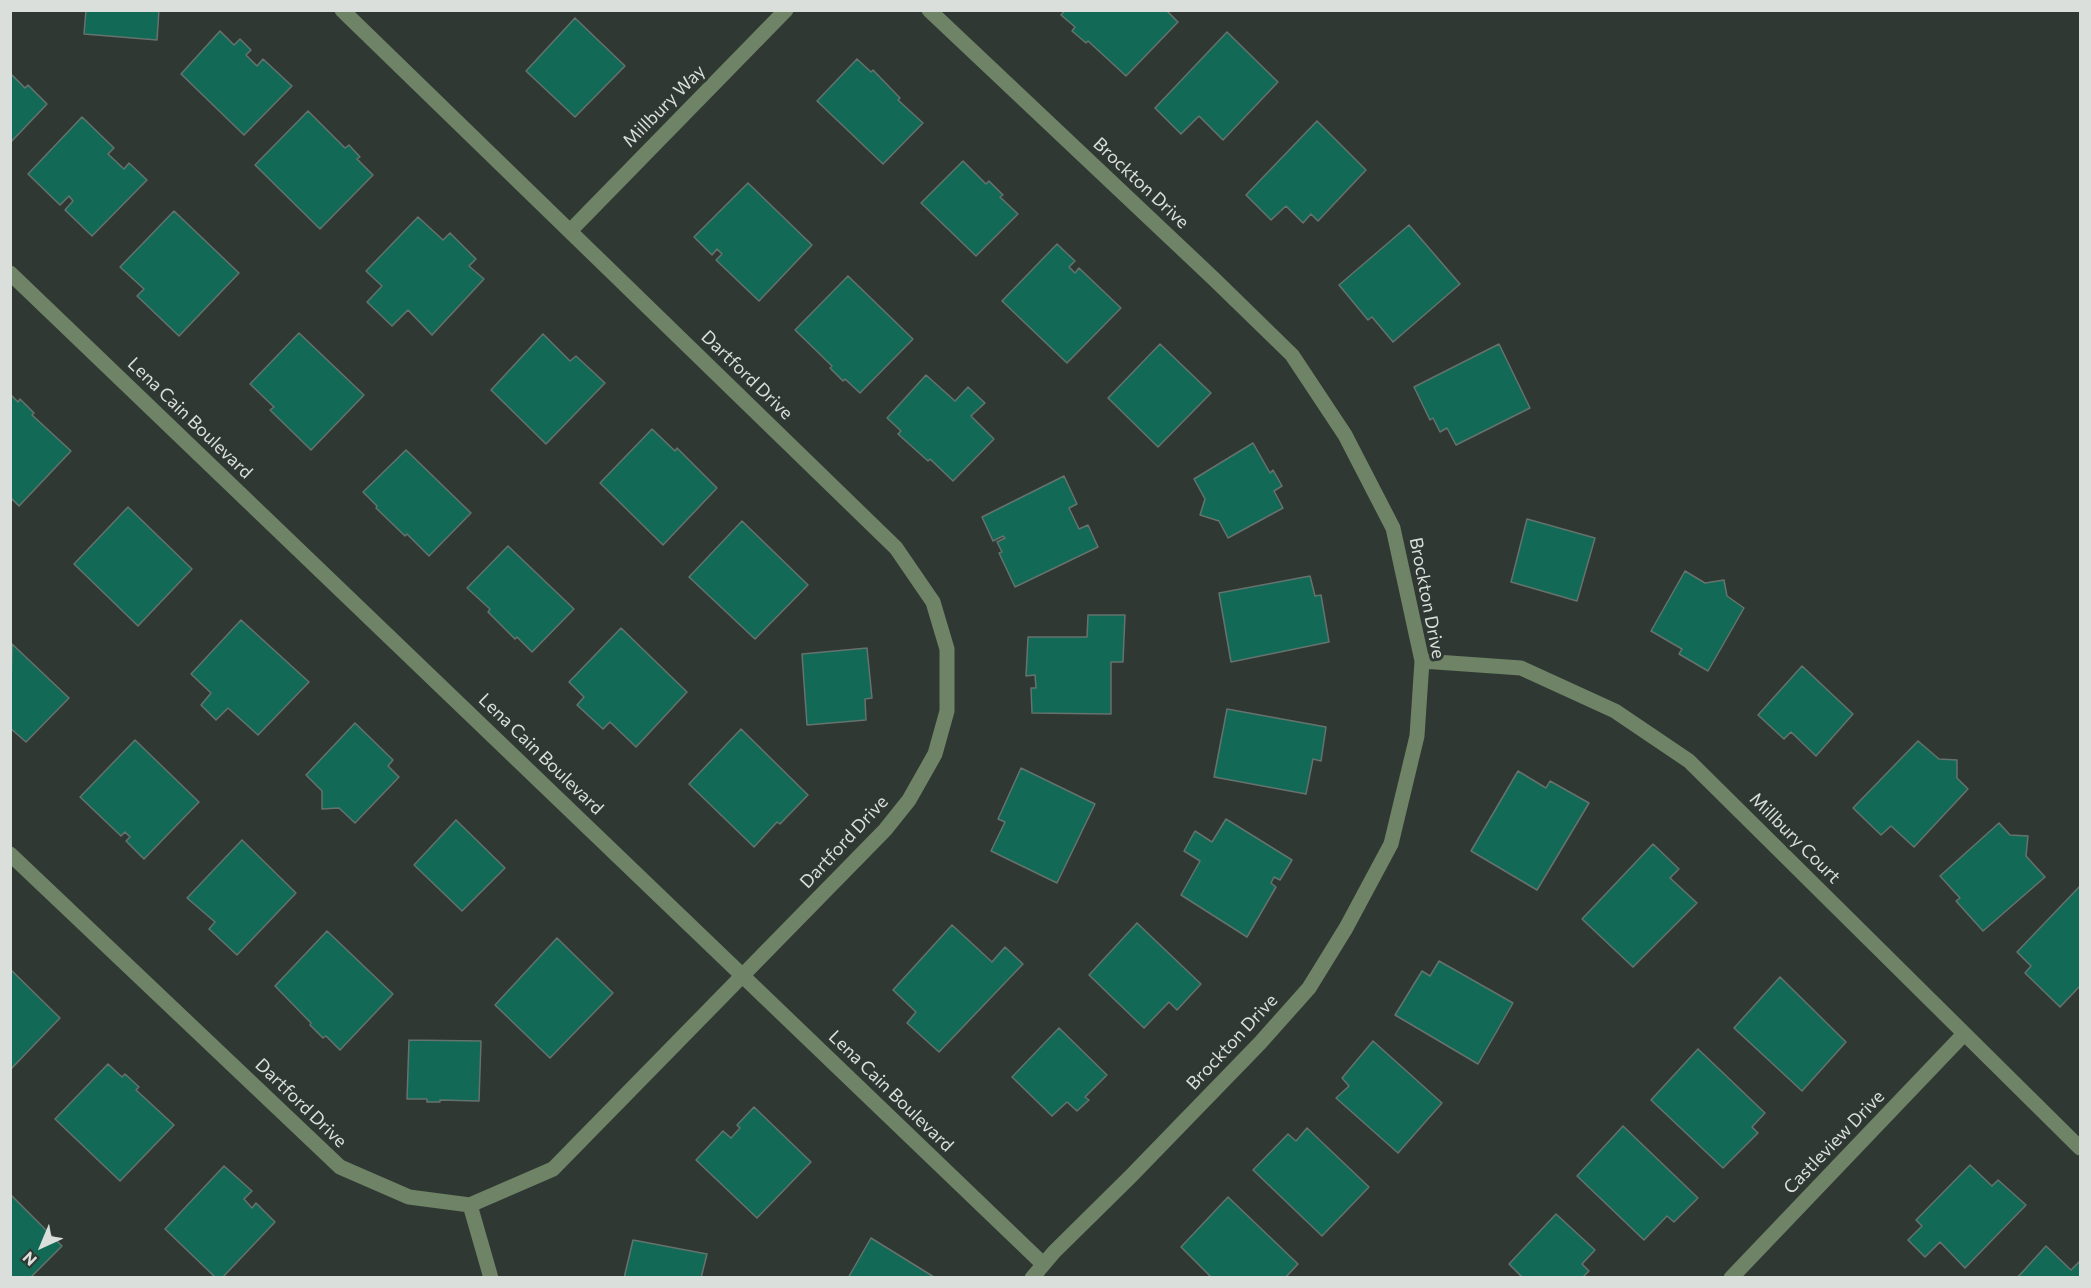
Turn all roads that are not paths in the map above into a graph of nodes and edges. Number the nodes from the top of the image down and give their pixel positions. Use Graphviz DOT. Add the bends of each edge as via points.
graph roads {
  1 [pos="342,10"];
  2 [pos="786,10"];
  3 [pos="929,10"];
  4 [pos="571,230"];
  5 [pos="10,273"];
  6 [pos="1422,661"];
  7 [pos="10,854"];
  8 [pos="744,976"];
  9 [pos="1964,1034"];
  10 [pos="2080,1148"];
  11 [pos="470,1205"];
  12 [pos="1043,1264"];
  13 [pos="491,1278"];
  14 [pos="1032,1278"];
  15 [pos="1731,1278"];
  1 -- 4 [label="street, Dartford Drive"];
  2 -- 4 [label="street, Millbury Way"];
  3 -- 6 [label="street, Brockton Drive" via="1292,355 1345,435 1393,528"];
  4 -- 8 [label="street, Dartford Drive" via="896,548 933,602 947,649 947,711 935,754 909,800 885,830"];
  5 -- 8 [label="street, Lena Cain Boulevard"];
  6 -- 9 [label="street, Millbury Court" via="1521,668 1615,711 1689,761"];
  6 -- 12 [label="street, Brockton Drive" via="1417,736 1391,844 1309,988"];
  7 -- 11 [label="street, Dartford Drive" via="340,1167 409,1197"];
  8 -- 11 [label="street, Dartford Drive" via="553,1169"];
  8 -- 12 [label="street, Lena Cain Boulevard"];
  9 -- 10 [label="street, Millbury Court"];
  9 -- 15 [label="street, Castleview Drive"];
  11 -- 13 [label="street"];
  12 -- 14 [label="street, Brockton Drive"];
}
